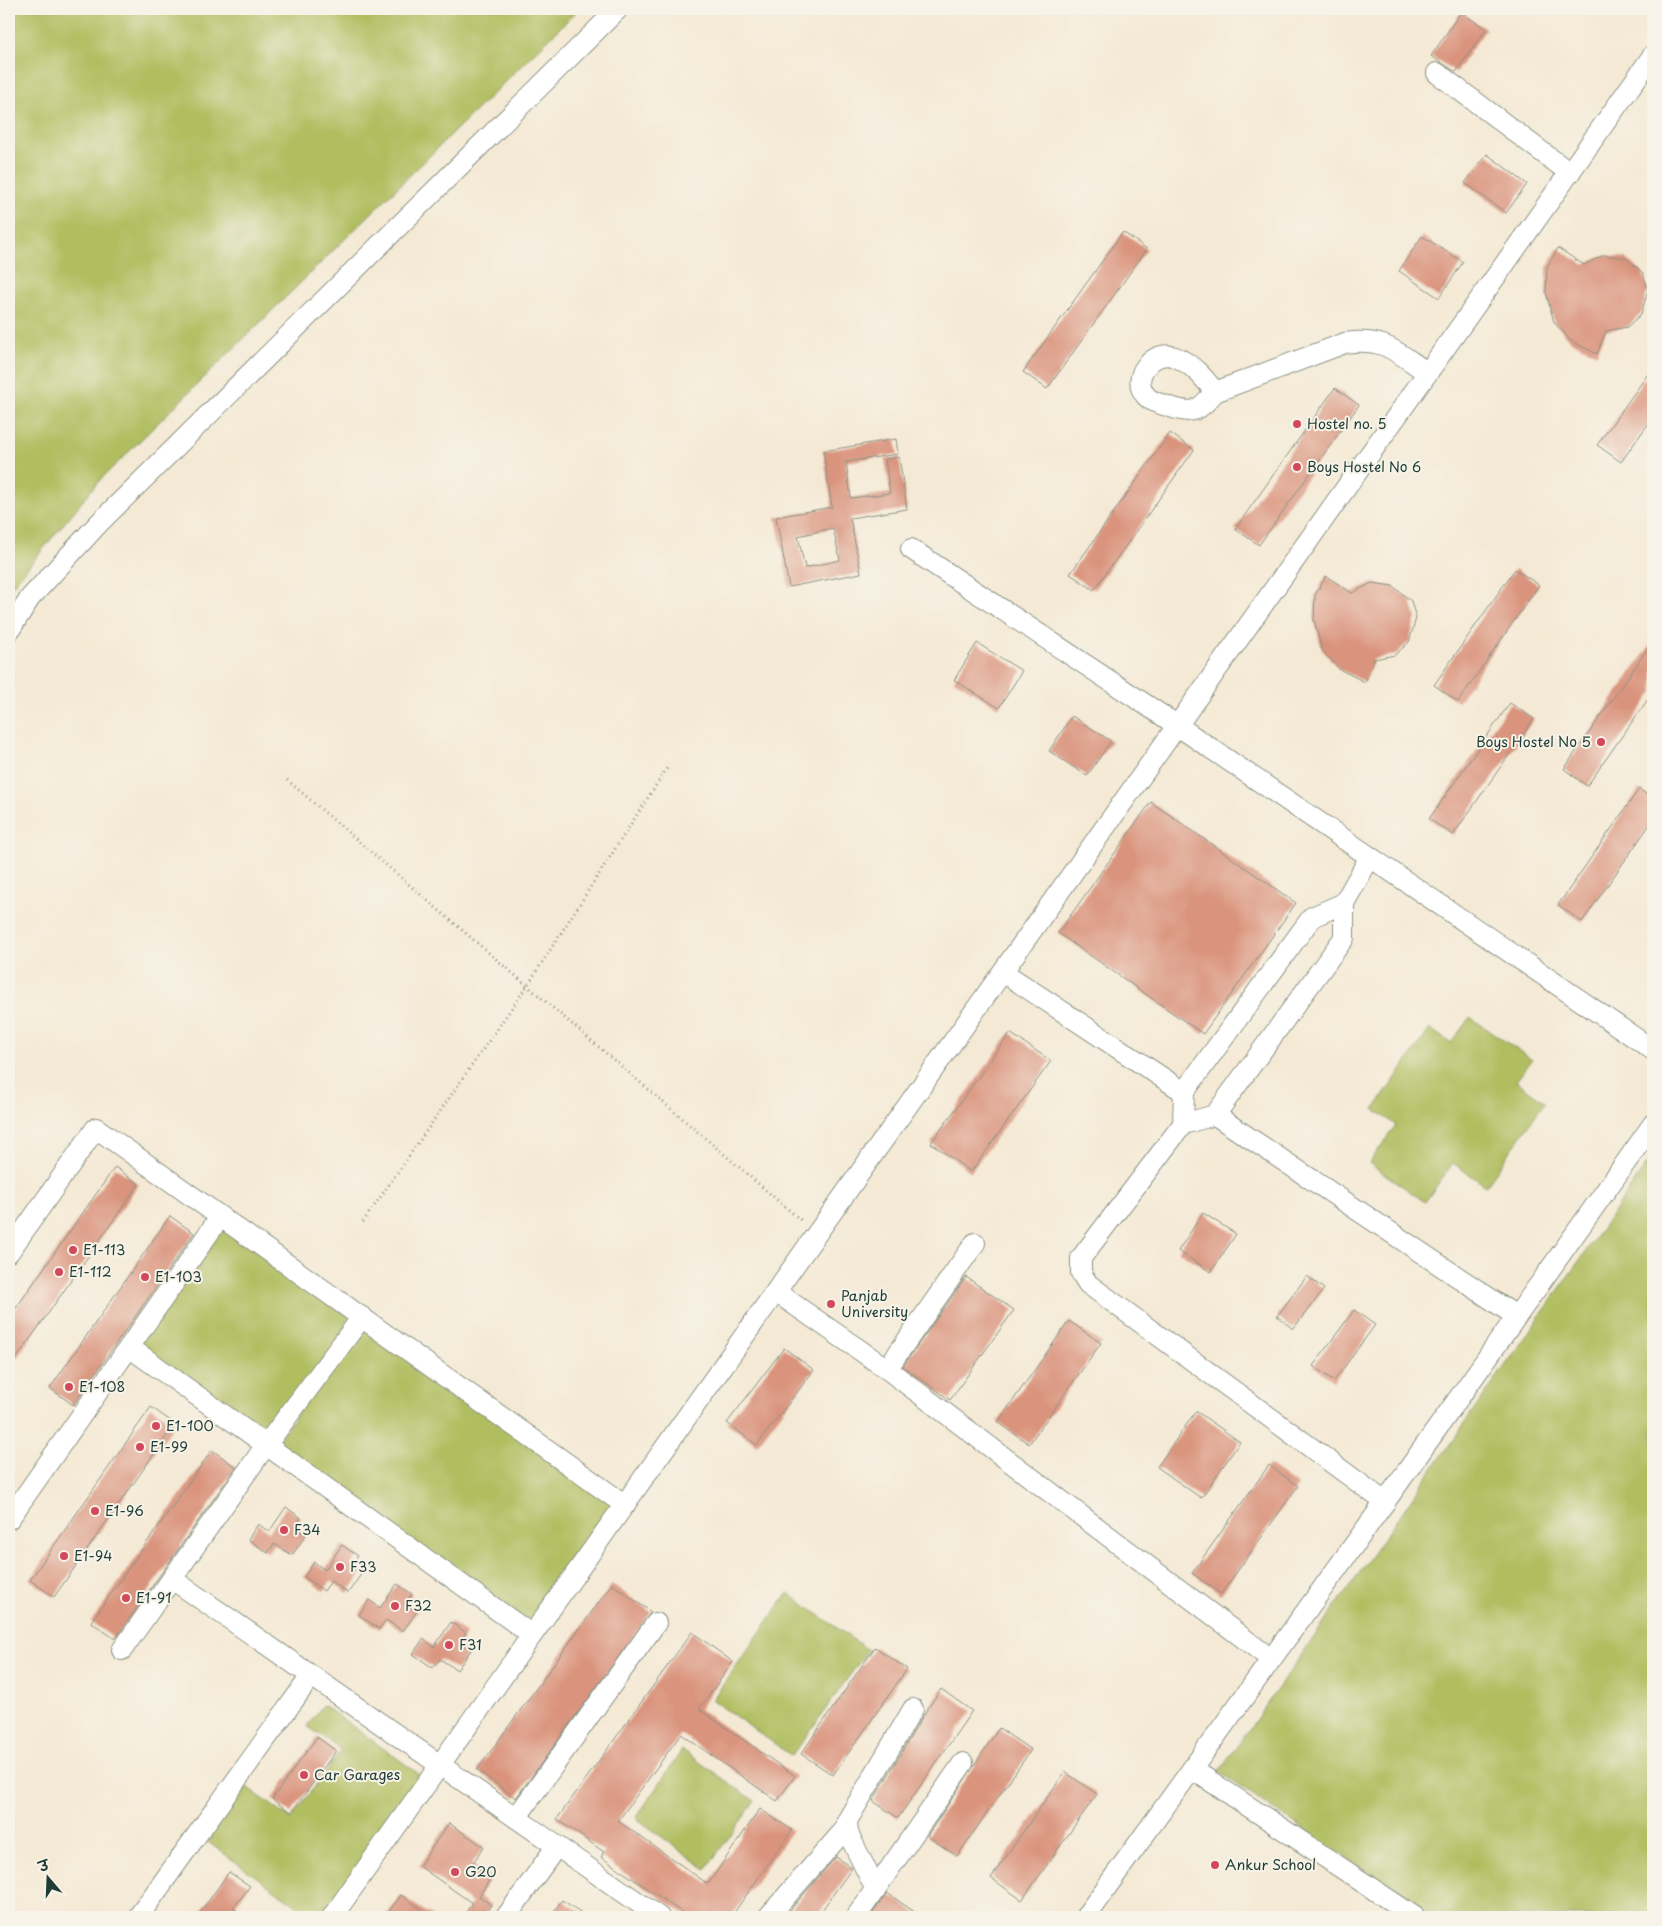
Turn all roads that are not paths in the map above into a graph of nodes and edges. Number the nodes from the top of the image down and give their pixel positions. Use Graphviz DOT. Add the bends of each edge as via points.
graph roads {
  1 [pos="618,9"];
  2 [pos="1651,62"];
  3 [pos="1437,73"];
  4 [pos="1570,173"];
  5 [pos="1428,373"];
  6 [pos="1215,392"];
  7 [pos="911,549"];
  8 [pos="9,631"];
  9 [pos="1178,726"];
  10 [pos="1370,856"];
  11 [pos="1344,903"];
  12 [pos="1003,972"];
  13 [pos="1653,1050"];
  14 [pos="1184,1092"];
  15 [pos="1215,1115"];
  16 [pos="1183,1124"];
  17 [pos="1653,1124"];
  18 [pos="220,1217"];
  19 [pos="975,1243"];
  20 [pos="9,1252"];
  21 [pos="776,1292"];
  22 [pos="1516,1316"];
  23 [pos="362,1317"];
  24 [pos="129,1348"];
  25 [pos="887,1369"];
  26 [pos="266,1445"];
  27 [pos="1385,1502"];
  28 [pos="625,1505"];
  29 [pos="9,1518"];
  30 [pos="172,1579"];
  31 [pos="656,1623"];
  32 [pos="532,1635"];
  33 [pos="122,1650"];
  34 [pos="1271,1659"];
  35 [pos="311,1676"];
  36 [pos="913,1709"];
  37 [pos="963,1763"];
  38 [pos="440,1766"];
  39 [pos="1192,1769"];
  40 [pos="516,1818"];
  41 [pos="846,1828"];
  42 [pos="556,1847"];
  43 [pos="876,1890"];
  44 [pos="138,1917"];
  45 [pos="332,1917"];
  46 [pos="506,1917"];
  47 [pos="659,1917"];
  48 [pos="768,1917"];
  49 [pos="856,1917"];
  50 [pos="1085,1917"];
  51 [pos="1415,1917"];
  1 -- 8 [label="street" via="99,523 30,598"];
  2 -- 4 [label="street"];
  3 -- 4 [label="street"];
  4 -- 5 [label="street"];
  5 -- 6 [label="street" via="1384,344 1365,340 1345,343"];
  5 -- 9 [label="street"];
  7 -- 9 [label="street"];
  9 -- 10 [label="street"];
  9 -- 12 [label="street"];
  10 -- 11 [label="street"];
  10 -- 13 [label="street"];
  11 -- 14 [label="street" via="1312,916"];
  11 -- 15 [label="street" via="1344,938"];
  12 -- 14 [label="street"];
  12 -- 21 [label="street"];
  14 -- 16 [label="street"];
  15 -- 16 [label="street"];
  15 -- 22 [label="street"];
  16 -- 27 [label="street" via="1081,1258 1081,1273 1088,1284"];
  17 -- 22 [label="street"];
  18 -- 20 [label="street" via="96,1128"];
  18 -- 23 [label="street"];
  18 -- 24 [label="street"];
  19 -- 25 [label="street"];
  21 -- 25 [label="street"];
  21 -- 28 [label="street"];
  22 -- 27 [label="street"];
  23 -- 26 [label="street"];
  23 -- 28 [label="street"];
  24 -- 26 [label="street"];
  24 -- 29 [label="street"];
  25 -- 34 [label="street"];
  26 -- 30 [label="street"];
  26 -- 32 [label="street"];
  27 -- 34 [label="street"];
  28 -- 32 [label="street"];
  30 -- 33 [label="street"];
  30 -- 35 [label="street"];
  31 -- 40 [label="street"];
  32 -- 38 [label="street"];
  34 -- 39 [label="street"];
  35 -- 38 [label="street"];
  35 -- 44 [label="street"];
  36 -- 41 [label="street" via="849,1816"];
  37 -- 43 [label="street"];
  38 -- 40 [label="street"];
  38 -- 45 [label="street"];
  39 -- 50 [label="street"];
  39 -- 51 [label="street"];
  40 -- 42 [label="street"];
  41 -- 43 [label="street"];
  41 -- 48 [label="street"];
  42 -- 46 [label="street"];
  42 -- 47 [label="street"];
  43 -- 49 [label="street"];
}
